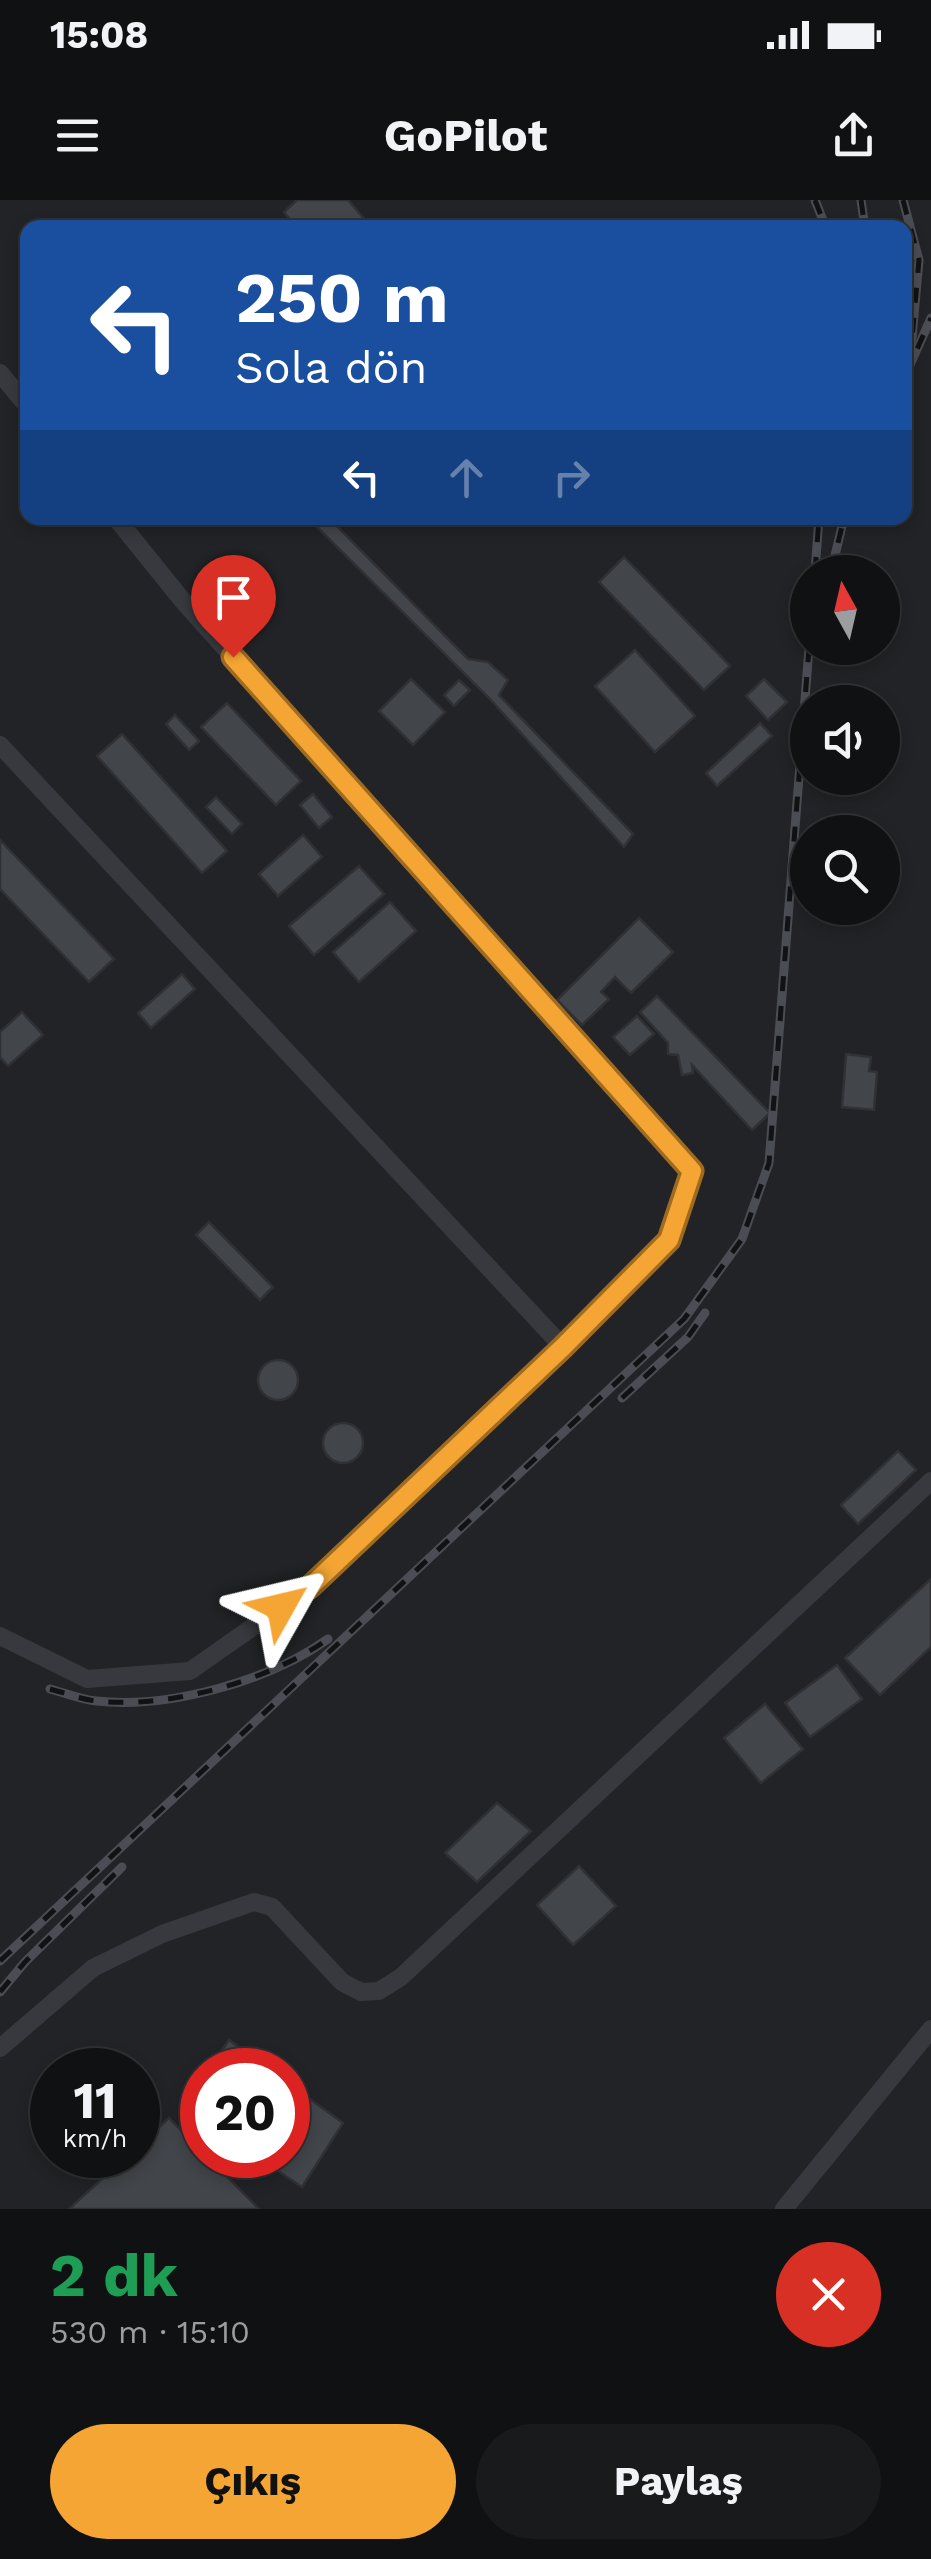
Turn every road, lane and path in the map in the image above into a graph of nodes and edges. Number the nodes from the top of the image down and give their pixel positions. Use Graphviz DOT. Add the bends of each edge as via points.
graph roads {
  1 [pos="0,372"];
  2 [pos="20,397"];
  3 [pos="122,525"];
  4 [pos="0,745"];
  5 [pos="563,1347"];
  6 [pos="931,1480"];
  7 [pos="0,1636"];
  8 [pos="931,2029"];
  9 [pos="0,2048"];
  10 [pos="784,2209"];
  1 -- 2 [label="street"];
  3 -- 5 [label="street" via="182,601 692,1171 669,1240"];
  4 -- 5 [label="street"];
  5 -- 7 [label="street" via="311,1586 190,1671 87,1679"];
  6 -- 9 [label="street" via="402,1978 360,1992 342,1982 272,1907 254,1902 162,1934 92,1968"];
  8 -- 10 [label="street"];
}
